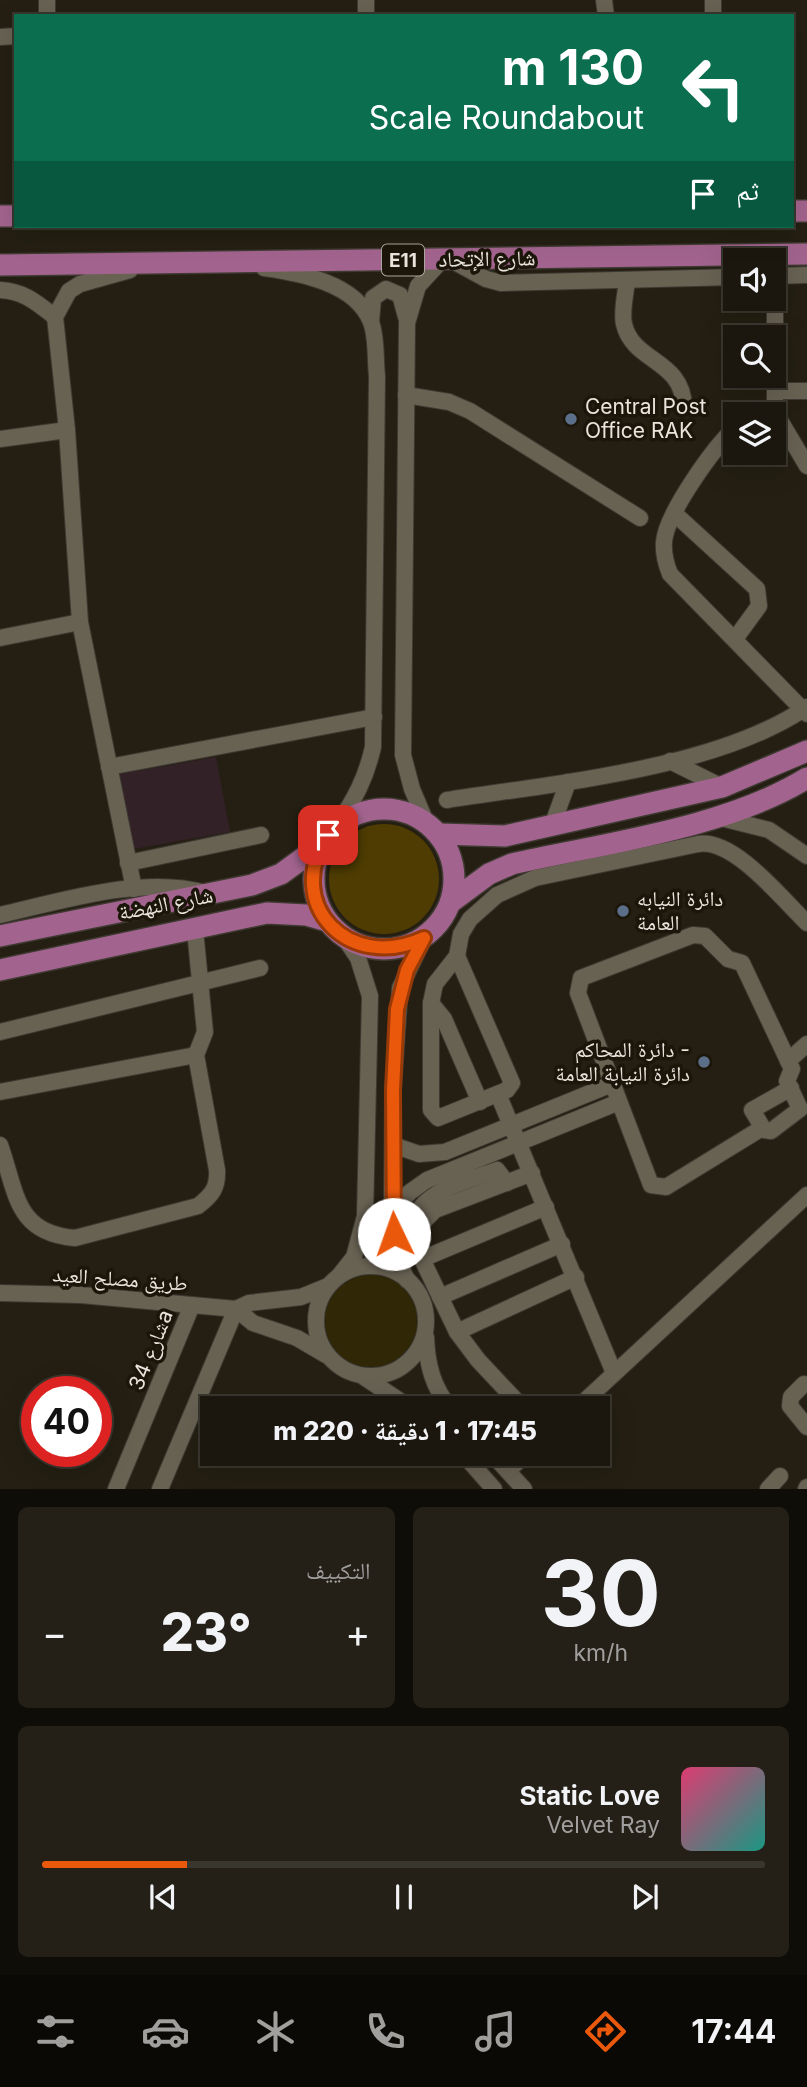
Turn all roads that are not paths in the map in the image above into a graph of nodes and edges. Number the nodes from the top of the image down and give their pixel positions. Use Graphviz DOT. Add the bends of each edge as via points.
graph roads {
  1 [pos="807,254"];
  2 [pos="447,260"];
  3 [pos="165,262"];
  4 [pos="234,262"];
  5 [pos="37,263"];
  6 [pos="0,265"];
  7 [pos="807,275"];
  8 [pos="786,276"];
  9 [pos="723,277"];
  10 [pos="626,279"];
  11 [pos="0,288"];
  12 [pos="774,311"];
  13 [pos="55,317"];
  14 [pos="371,323"];
  15 [pos="407,323"];
  16 [pos="775,391"];
  17 [pos="807,391"];
  18 [pos="406,395"];
  19 [pos="772,402"];
  20 [pos="684,407"];
  21 [pos="67,430"];
  22 [pos="786,436"];
  23 [pos="0,439"];
  24 [pos="723,440"];
  25 [pos="807,466"];
  26 [pos="675,514"];
  27 [pos="640,517"];
  28 [pos="80,622"];
  29 [pos="0,638"];
  30 [pos="735,639"];
  31 [pos="806,710"];
  32 [pos="374,717"];
  33 [pos="807,751"];
  34 [pos="670,761"];
  35 [pos="109,767"];
  36 [pos="807,778"];
  37 [pos="568,782"];
  38 [pos="722,787"];
  39 [pos="447,800"];
  40 [pos="718,817"];
  41 [pos="337,825"];
  42 [pos="552,826"];
  43 [pos="432,828"];
  44 [pos="261,835"];
  45 [pos="321,845"];
  46 [pos="807,856"];
  47 [pos="128,863"];
  48 [pos="552,865"];
  49 [pos="134,889"];
  50 [pos="211,895"];
  51 [pos="451,902"];
  52 [pos="0,915"];
  53 [pos="327,921"];
  54 [pos="807,923"];
  55 [pos="195,929"];
  56 [pos="0,936"];
  57 [pos="343,936"];
  58 [pos="424,938"];
  59 [pos="457,956"];
  60 [pos="260,968"];
  61 [pos="0,970"];
  62 [pos="200,984"];
  63 [pos="431,1003"];
  64 [pos="0,1032"];
  65 [pos="807,1044"];
  66 [pos="196,1055"];
  67 [pos="788,1061"];
  68 [pos="612,1084"];
  69 [pos="791,1088"];
  70 [pos="0,1093"];
  71 [pos="498,1094"];
  72 [pos="480,1102"];
  73 [pos="618,1102"];
  74 [pos="511,1125"];
  75 [pos="762,1128"];
  76 [pos="519,1142"];
  77 [pos="0,1145"];
  78 [pos="393,1145"];
  79 [pos="532,1173"];
  80 [pos="807,1195"];
  81 [pos="547,1207"];
  82 [pos="392,1211"];
  83 [pos="562,1244"];
  84 [pos="422,1259"];
  85 [pos="576,1277"];
  86 [pos="407,1280"];
  87 [pos="333,1281"];
  88 [pos="0,1293"];
  89 [pos="440,1297"];
  90 [pos="192,1306"];
  91 [pos="236,1309"];
  92 [pos="426,1328"];
  93 [pos="457,1332"];
  94 [pos="331,1359"];
  95 [pos="614,1373"];
  96 [pos="362,1376"];
  97 [pos="804,1384"];
  98 [pos="392,1396"];
  99 [pos="442,1396"];
  100 [pos="512,1396"];
  101 [pos="590,1396"];
  102 [pos="807,1427"];
  103 [pos="474,1466"];
  104 [pos="503,1466"];
  105 [pos="514,1466"];
  106 [pos="508,1472"];
  107 [pos="780,1476"];
  108 [pos="116,1489"];
  109 [pos="160,1489"];
  110 [pos="494,1489"];
  111 [pos="524,1489"];
  112 [pos="768,1489"];
  1 -- 2 [label="main road, شارع الإتحاد / E11"];
  2 -- 4 [label="main road, شارع الإتحاد / E11"];
  2 -- 10 [label="street" via="501,283"];
  2 -- 15 [label="street" via="418,286"];
  3 -- 4 [label="main road, شارع الإتحاد / E11"];
  3 -- 5 [label="main road, شارع الإتحاد / E11"];
  3 -- 13 [label="street" via="80,284 69,291"];
  4 -- 14 [label="street" via="317,280 343,291"];
  5 -- 6 [label="main road, شارع الإتحاد / E11"];
  5 -- 11 [label="street"];
  7 -- 8 [label="street"];
  9 -- 10 [label="street"];
  10 -- 20 [label="street" via="624,324 633,344 668,370 683,390"];
  11 -- 13 [label="street" via="32,298"];
  12 -- 16 [label="street"];
  13 -- 21 [label="street"];
  14 -- 15 [label="street" via="373,299 387,289 404,300"];
  14 -- 32 [label="street" via="377,376"];
  15 -- 18 [label="street"];
  16 -- 17 [label="street"];
  16 -- 19 [label="street"];
  18 -- 27 [label="street" via="449,402 470,411"];
  18 -- 43 [label="street" via="403,755 412,789"];
  21 -- 23 [label="street"];
  21 -- 28 [label="street"];
  22 -- 25 [label="street"];
  24 -- 26 [label="street" via="709,455"];
  26 -- 30 [label="street" via="664,540 670,574"];
  26 -- 30 [label="street" via="757,589 760,606"];
  28 -- 29 [label="street"];
  28 -- 35 [label="street"];
  30 -- 31 [label="street"];
  31 -- 34 [label="street" via="747,740"];
  32 -- 35 [label="street"];
  32 -- 41 [label="street" via="367,776"];
  33 -- 38 [label="main road"];
  34 -- 37 [label="street"];
  34 -- 38 [label="street"];
  35 -- 47 [label="street"];
  36 -- 40 [label="main road"];
  37 -- 39 [label="street"];
  37 -- 42 [label="street"];
  38 -- 42 [label="main road"];
  40 -- 46 [label="street" via="769,830"];
  40 -- 48 [label="main road"];
  41 -- 43 [label="main road" via="357,813 381,808 404,811"];
  41 -- 45 [label="main road"];
  42 -- 43 [label="main road" via="483,837"];
  43 -- 51 [label="main road" via="454,866"];
  44 -- 47 [label="street"];
  45 -- 50 [label="main road, شارع النهضة" via="269,880"];
  45 -- 53 [label="main road" via="313,884"];
  47 -- 49 [label="street"];
  48 -- 51 [label="main road" via="512,864 489,874"];
  48 -- 54 [label="street" via="714,843 734,854"];
  48 -- 59 [label="street" via="483,906 464,928"];
  49 -- 50 [label="street" via="170,885"];
  49 -- 52 [label="street"];
  50 -- 56 [label="main road, شارع النهضة"];
  51 -- 58 [label="main road"];
  53 -- 55 [label="main road, شارع النهضة" via="283,912"];
  53 -- 57 [label="main road"];
  55 -- 61 [label="main road, شارع النهضة"];
  55 -- 62 [label="street"];
  57 -- 58 [label="main road" via="383,950"];
  57 -- 87 [label="street" via="358,958 370,996 365,1216 354,1257"];
  58 -- 78 [label="street" via="400,988"];
  59 -- 63 [label="street" via="435,984"];
  59 -- 71 [label="street" via="512,1083"];
  60 -- 62 [label="street"];
  62 -- 64 [label="street"];
  62 -- 66 [label="street" via="205,1032"];
  63 -- 72 [label="street" via="444,1019"];
  63 -- 72 [label="street" via="432,1114 442,1118"];
  65 -- 67 [label="street"];
  66 -- 70 [label="street"];
  66 -- 77 [label="street" via="217,1184 198,1206 75,1238 57,1237 25,1217"];
  67 -- 68 [label="street" via="742,962 728,959 697,934 589,972 578,982"];
  67 -- 69 [label="street"];
  68 -- 73 [label="street"];
  68 -- 74 [label="street"];
  69 -- 75 [label="street" via="754,1108"];
  69 -- 75 [label="street" via="800,1103 799,1112 771,1131"];
  71 -- 72 [label="street"];
  71 -- 74 [label="street"];
  73 -- 75 [label="street" via="648,1182 657,1188 666,1187"];
  73 -- 76 [label="street"];
  74 -- 76 [label="street"];
  74 -- 78 [label="street" via="437,1154 419,1154"];
  76 -- 79 [label="street"];
  76 -- 82 [label="street" via="427,1180"];
  78 -- 82 [label="street"];
  79 -- 81 [label="street"];
  79 -- 84 [label="street" via="435,1210 421,1224 417,1242"];
  80 -- 95 [label="street"];
  81 -- 83 [label="street"];
  81 -- 84 [label="street"];
  82 -- 86 [label="street" via="396,1256"];
  83 -- 85 [label="street"];
  83 -- 89 [label="street"];
  84 -- 89 [label="street"];
  85 -- 93 [label="street"];
  85 -- 95 [label="street"];
  86 -- 87 [label="street" via="373,1267 352,1269"];
  86 -- 92 [label="street" via="419,1294"];
  87 -- 91 [label="street, طريق مصلح العيد" via="301,1297 249,1303"];
  87 -- 94 [label="street" via="318,1307 317,1331"];
  88 -- 90 [label="street, طريق مصلح العيد"];
  89 -- 93 [label="street"];
  90 -- 91 [label="street, طريق مصلح العيد"];
  90 -- 108 [label="street, شارع 34a"];
  91 -- 94 [label="street, طريق مصلح العيد" via="253,1323 298,1338"];
  91 -- 109 [label="street"];
  92 -- 96 [label="street" via="421,1346 403,1365 379,1376"];
  92 -- 99 [label="street" via="429,1369"];
  93 -- 100 [label="street"];
  94 -- 96 [label="street"];
  95 -- 101 [label="street"];
  96 -- 98 [label="street"];
  97 -- 102 [label="street" via="790,1397 790,1406"];
  103 -- 110 [label="street"];
  104 -- 106 [label="street"];
  105 -- 106 [label="street"];
  106 -- 111 [label="street"];
  107 -- 112 [label="street"];
}
